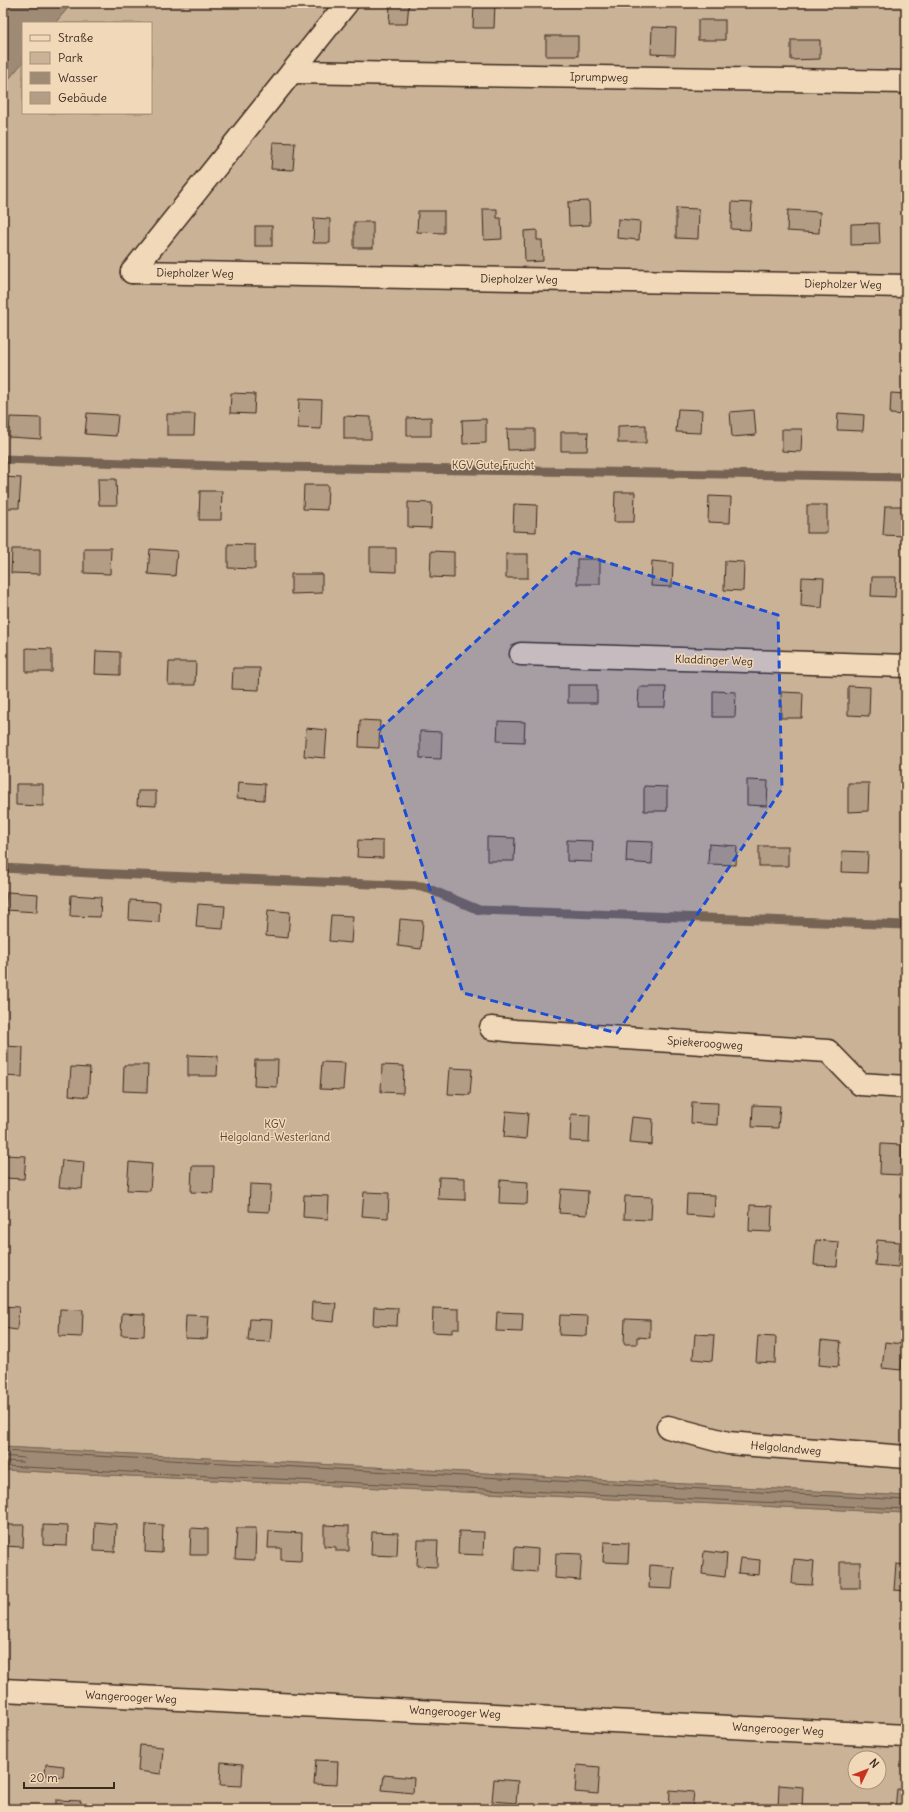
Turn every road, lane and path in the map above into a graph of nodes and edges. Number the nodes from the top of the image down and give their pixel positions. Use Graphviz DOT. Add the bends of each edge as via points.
graph roads {
  1 [pos="347,3"];
  2 [pos="292,72"];
  3 [pos="906,82"];
  4 [pos="906,286"];
  5 [pos="521,654"];
  6 [pos="906,666"];
  7 [pos="491,1028"];
  8 [pos="906,1086"];
  9 [pos="668,1427"];
  10 [pos="906,1458"];
  11 [pos="3,1690"];
  12 [pos="906,1736"];
  1 -- 2 [label="lane"];
  2 -- 3 [label="lane, Iprumpweg"];
  2 -- 4 [label="lane, Diepholzer Weg" via="132,272"];
  5 -- 6 [label="lane, Kladdinger Weg"];
  7 -- 8 [label="lane, Spiekeroogweg" via="828,1051 860,1084"];
  9 -- 10 [label="lane, Helgolandweg" via="728,1443"];
  11 -- 12 [label="lane, Wangerooger Weg"];
}
